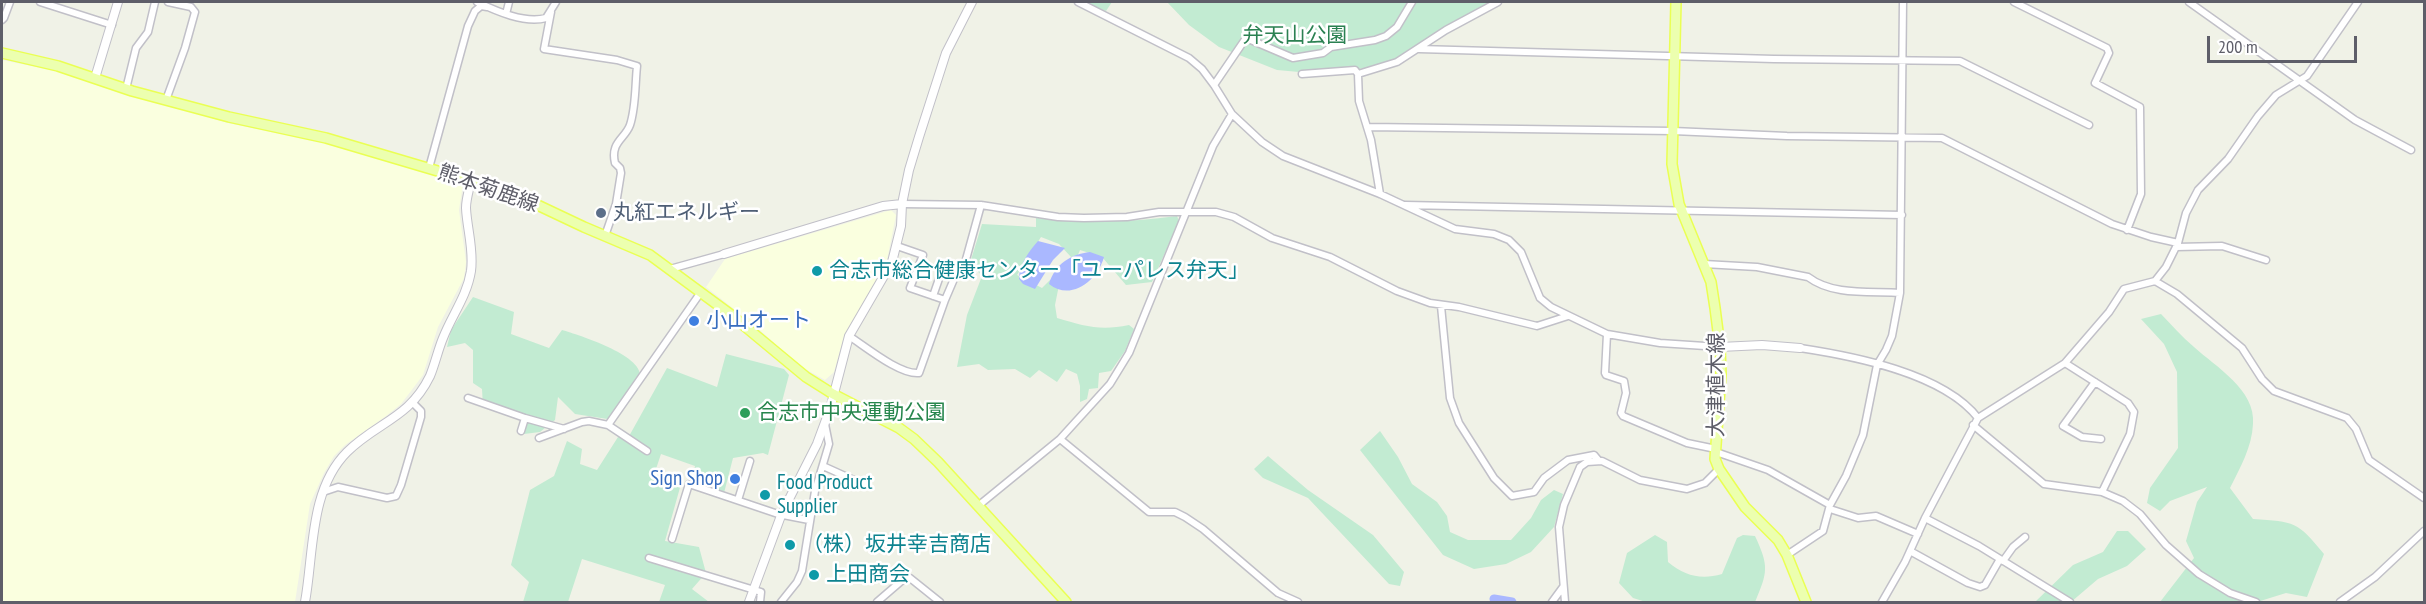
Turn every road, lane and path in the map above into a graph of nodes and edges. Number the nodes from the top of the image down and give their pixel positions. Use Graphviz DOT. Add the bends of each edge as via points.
graph roads {
  1 [pos="10,2"];
  2 [pos="40,2"];
  3 [pos="118,2"];
  4 [pos="155,2"];
  5 [pos="170,2"];
  6 [pos="477,2"];
  7 [pos="509,2"];
  8 [pos="556,2"];
  9 [pos="972,2"];
  10 [pos="1077,2"];
  11 [pos="1412,2"];
  12 [pos="1498,2"];
  13 [pos="1676,2"];
  14 [pos="1903,2"];
  15 [pos="2014,2"];
  16 [pos="2189,2"];
  17 [pos="2358,2"];
  18 [pos="487,6"];
  19 [pos="551,12"];
  20 [pos="506,14"];
  21 [pos="2,20"];
  22 [pos="112,25"];
  23 [pos="1419,49"];
  24 [pos="2,53"];
  25 [pos="1674,56"];
  26 [pos="1902,60"];
  27 [pos="1302,74"];
  28 [pos="1358,74"];
  29 [pos="95,78"];
  30 [pos="2302,81"];
  31 [pos="1214,85"];
  32 [pos="126,89"];
  33 [pos="166,100"];
  34 [pos="1232,114"];
  35 [pos="2089,125"];
  36 [pos="1368,127"];
  37 [pos="1673,131"];
  38 [pos="1903,139"];
  39 [pos="2411,150"];
  40 [pos="429,168"];
  41 [pos="471,181"];
  42 [pos="1380,194"];
  43 [pos="902,204"];
  44 [pos="981,205"];
  45 [pos="1405,205"];
  46 [pos="1681,210"];
  47 [pos="1185,212"];
  48 [pos="1902,215"];
  49 [pos="2127,230"];
  50 [pos="605,236"];
  51 [pos="2177,245"];
  52 [pos="897,246"];
  53 [pos="724,254"];
  54 [pos="2266,260"];
  55 [pos="1704,264"];
  56 [pos="670,269"];
  57 [pos="941,273"];
  58 [pos="2155,281"];
  59 [pos="701,292"];
  60 [pos="1900,293"];
  61 [pos="933,296"];
  62 [pos="945,300"];
  63 [pos="1440,306"];
  64 [pos="1569,315"];
  65 [pos="1607,334"];
  66 [pos="849,336"];
  67 [pos="1720,347"];
  68 [pos="1800,348"];
  69 [pos="2066,363"];
  70 [pos="1877,365"];
  71 [pos="2095,382"];
  72 [pos="833,394"];
  73 [pos="468,398"];
  74 [pos="413,403"];
  75 [pos="525,418"];
  76 [pos="1978,418"];
  77 [pos="825,424"];
  78 [pos="608,425"];
  79 [pos="1973,425"];
  80 [pos="564,429"];
  81 [pos="521,431"];
  82 [pos="539,438"];
  83 [pos="1060,439"];
  84 [pos="2101,439"];
  85 [pos="647,451"];
  86 [pos="1716,451"];
  87 [pos="750,461"];
  88 [pos="1599,461"];
  89 [pos="823,466"];
  90 [pos="1719,469"];
  91 [pos="864,485"];
  92 [pos="323,492"];
  93 [pos="2102,492"];
  94 [pos="2424,498"];
  95 [pos="738,500"];
  96 [pos="978,506"];
  97 [pos="1830,507"];
  98 [pos="782,513"];
  99 [pos="1925,518"];
  100 [pos="809,520"];
  101 [pos="2424,531"];
  102 [pos="1918,534"];
  103 [pos="2025,537"];
  104 [pos="672,538"];
  105 [pos="1910,551"];
  106 [pos="1787,555"];
  107 [pos="649,558"];
  108 [pos="2002,560"];
  109 [pos="1564,587"];
  110 [pos="754,590"];
  111 [pos="2236,599"];
  112 [pos="305,603"];
  113 [pos="749,603"];
  114 [pos="760,603"];
  115 [pos="781,603"];
  116 [pos="877,603"];
  117 [pos="940,603"];
  118 [pos="1066,603"];
  119 [pos="1298,603"];
  120 [pos="1552,603"];
  121 [pos="1565,603"];
  122 [pos="1806,603"];
  123 [pos="1882,603"];
  124 [pos="2070,603"];
  125 [pos="2256,603"];
  126 [pos="2340,603"];
  1 -- 21 [label="street"];
  2 -- 22 [label="street"];
  3 -- 22 [label="street"];
  4 -- 32 [label="street" via="148,33 137,45"];
  5 -- 33 [label="street" via="191,7 195,12"];
  6 -- 18 [label="street"];
  7 -- 20 [label="street"];
  8 -- 19 [label="street"];
  9 -- 43 [label="street" via="940,70"];
  10 -- 31 [label="street" via="1177,51 1202,69"];
  11 -- 31 [label="street" via="1402,21 1386,36 1331,47 1323,53 1293,58 1246,38"];
  12 -- 23 [label="street"];
  13 -- 25 [label="main road, 大津植木線"];
  14 -- 26 [label="street"];
  15 -- 49 [label="street" via="2107,48 2109,53 2095,83 2140,107 2141,194"];
  16 -- 30 [label="street"];
  17 -- 30 [label="street"];
  18 -- 20 [label="street"];
  18 -- 40 [label="street" via="475,11 468,26"];
  19 -- 20 [label="street" via="538,20"];
  19 -- 50 [label="street" via="544,49 637,66 630,126 615,150 615,163 621,173"];
  22 -- 29 [label="street"];
  23 -- 25 [label="street"];
  23 -- 28 [label="street" via="1397,62"];
  24 -- 29 [label="main road, 熊本菊鹿線"];
  25 -- 26 [label="street"];
  25 -- 37 [label="main road, 大津植木線"];
  26 -- 35 [label="street" via="1960,61"];
  26 -- 38 [label="street"];
  27 -- 28 [label="street" via="1355,70"];
  28 -- 36 [label="street" via="1359,101"];
  29 -- 32 [label="main road, 熊本菊鹿線"];
  30 -- 39 [label="street" via="2355,120"];
  30 -- 51 [label="street" via="2276,95 2228,159 2198,190 2186,213"];
  31 -- 34 [label="street"];
  32 -- 33 [label="main road, 熊本菊鹿線"];
  33 -- 40 [label="main road, 熊本菊鹿線" via="326,138"];
  34 -- 42 [label="street" via="1283,156"];
  34 -- 47 [label="street" via="1213,146"];
  36 -- 37 [label="street"];
  36 -- 42 [label="street"];
  37 -- 38 [label="street"];
  37 -- 46 [label="main road, 大津植木線" via="1675,186"];
  38 -- 48 [label="street"];
  38 -- 49 [label="street" via="1942,138"];
  40 -- 41 [label="main road, 熊本菊鹿線"];
  41 -- 50 [label="main road, 熊本菊鹿線" via="512,193"];
  41 -- 74 [label="street" via="466,206 472,251 468,283 429,377"];
  42 -- 45 [label="street"];
  43 -- 44 [label="street"];
  43 -- 52 [label="street"];
  43 -- 53 [label="street" via="883,206"];
  44 -- 47 [label="street" via="1058,217"];
  44 -- 62 [label="street" via="965,263"];
  45 -- 46 [label="street"];
  45 -- 64 [label="street" via="1455,229 1509,240 1526,258 1540,298"];
  46 -- 48 [label="street"];
  46 -- 55 [label="main road, 大津植木線"];
  47 -- 63 [label="street" via="1216,212 1234,217 1272,238 1330,257 1397,291"];
  47 -- 83 [label="street" via="1129,353 1110,384"];
  48 -- 60 [label="street"];
  49 -- 51 [label="street"];
  50 -- 56 [label="main road, 熊本菊鹿線" via="650,255"];
  51 -- 54 [label="street" via="2222,246"];
  51 -- 58 [label="street"];
  52 -- 61 [label="street" via="923,255 910,288"];
  52 -- 66 [label="street" via="882,281"];
  53 -- 56 [label="street"];
  55 -- 60 [label="street" via="1757,267 1851,291"];
  55 -- 67 [label="main road, 大津植木線" via="1711,282"];
  56 -- 59 [label="main road, 熊本菊鹿線"];
  57 -- 61 [label="street"];
  58 -- 69 [label="street" via="2124,289"];
  58 -- 94 [label="street" via="2177,294 2242,348 2274,391 2347,418 2369,459"];
  59 -- 72 [label="main road, 熊本菊鹿線" via="790,366"];
  59 -- 78 [label="street"];
  60 -- 70 [label="street" via="1894,327"];
  61 -- 62 [label="street"];
  62 -- 66 [label="street" via="919,373 885,360"];
  63 -- 64 [label="street" via="1537,326"];
  63 -- 88 [label="street" via="1450,398 1459,423 1475,451 1512,496 1534,492 1544,478 1568,460 1594,455"];
  64 -- 65 [label="street"];
  65 -- 67 [label="street"];
  65 -- 86 [label="street" via="1605,373 1624,381 1623,416"];
  66 -- 72 [label="street"];
  67 -- 68 [label="street"];
  67 -- 86 [label="main road, 大津植木線"];
  68 -- 70 [label="street"];
  69 -- 71 [label="street"];
  69 -- 76 [label="street"];
  70 -- 76 [label="street" via="1937,387 1970,408"];
  70 -- 97 [label="street" via="1863,435"];
  71 -- 84 [label="street" via="2063,426 2082,437"];
  71 -- 93 [label="street" via="2128,403 2134,412 2130,434"];
  72 -- 77 [label="street"];
  72 -- 96 [label="main road, 熊本菊鹿線" via="914,439"];
  73 -- 75 [label="street"];
  74 -- 92 [label="street" via="347,452"];
  74 -- 92 [label="street" via="421,417 396,496 387,498 338,487"];
  75 -- 80 [label="street"];
  75 -- 81 [label="street"];
  76 -- 79 [label="street"];
  77 -- 89 [label="street" via="829,444"];
  77 -- 98 [label="street"];
  78 -- 80 [label="street" via="589,421"];
  78 -- 85 [label="street"];
  79 -- 93 [label="street" via="2044,484"];
  79 -- 99 [label="street"];
  80 -- 82 [label="street"];
  83 -- 96 [label="street"];
  83 -- 119 [label="street" via="1149,512 1185,517 1278,593"];
  86 -- 90 [label="main road, 大津植木線"];
  86 -- 97 [label="street" via="1768,470"];
  87 -- 95 [label="street"];
  88 -- 90 [label="street" via="1640,480 1687,489 1705,483"];
  88 -- 109 [label="street" via="1580,467 1564,505 1559,527"];
  89 -- 91 [label="street"];
  89 -- 100 [label="street"];
  90 -- 106 [label="main road, 大津植木線" via="1745,507 1778,540"];
  92 -- 112 [label="street"];
  93 -- 111 [label="street" via="2140,514 2166,545"];
  95 -- 98 [label="street"];
  95 -- 104 [label="street" via="689,484"];
  96 -- 118 [label="main road, 熊本菊鹿線"];
  97 -- 102 [label="street" via="1858,518 1876,516"];
  97 -- 106 [label="street" via="1823,531"];
  98 -- 100 [label="street"];
  98 -- 110 [label="street"];
  99 -- 102 [label="street"];
  99 -- 108 [label="street"];
  100 -- 115 [label="street" via="802,571"];
  101 -- 126 [label="street" via="2375,577"];
  102 -- 105 [label="street"];
  103 -- 108 [label="street"];
  105 -- 108 [label="street" via="1980,587"];
  105 -- 123 [label="street"];
  106 -- 122 [label="main road, 大津植木線"];
  107 -- 110 [label="street"];
  108 -- 124 [label="street"];
  109 -- 120 [label="street"];
  109 -- 121 [label="street"];
  110 -- 113 [label="street"];
  110 -- 114 [label="street" via="761,592"];
  111 -- 125 [label="street"];
  116 -- 117 [label="street" via="906,577"];
}
